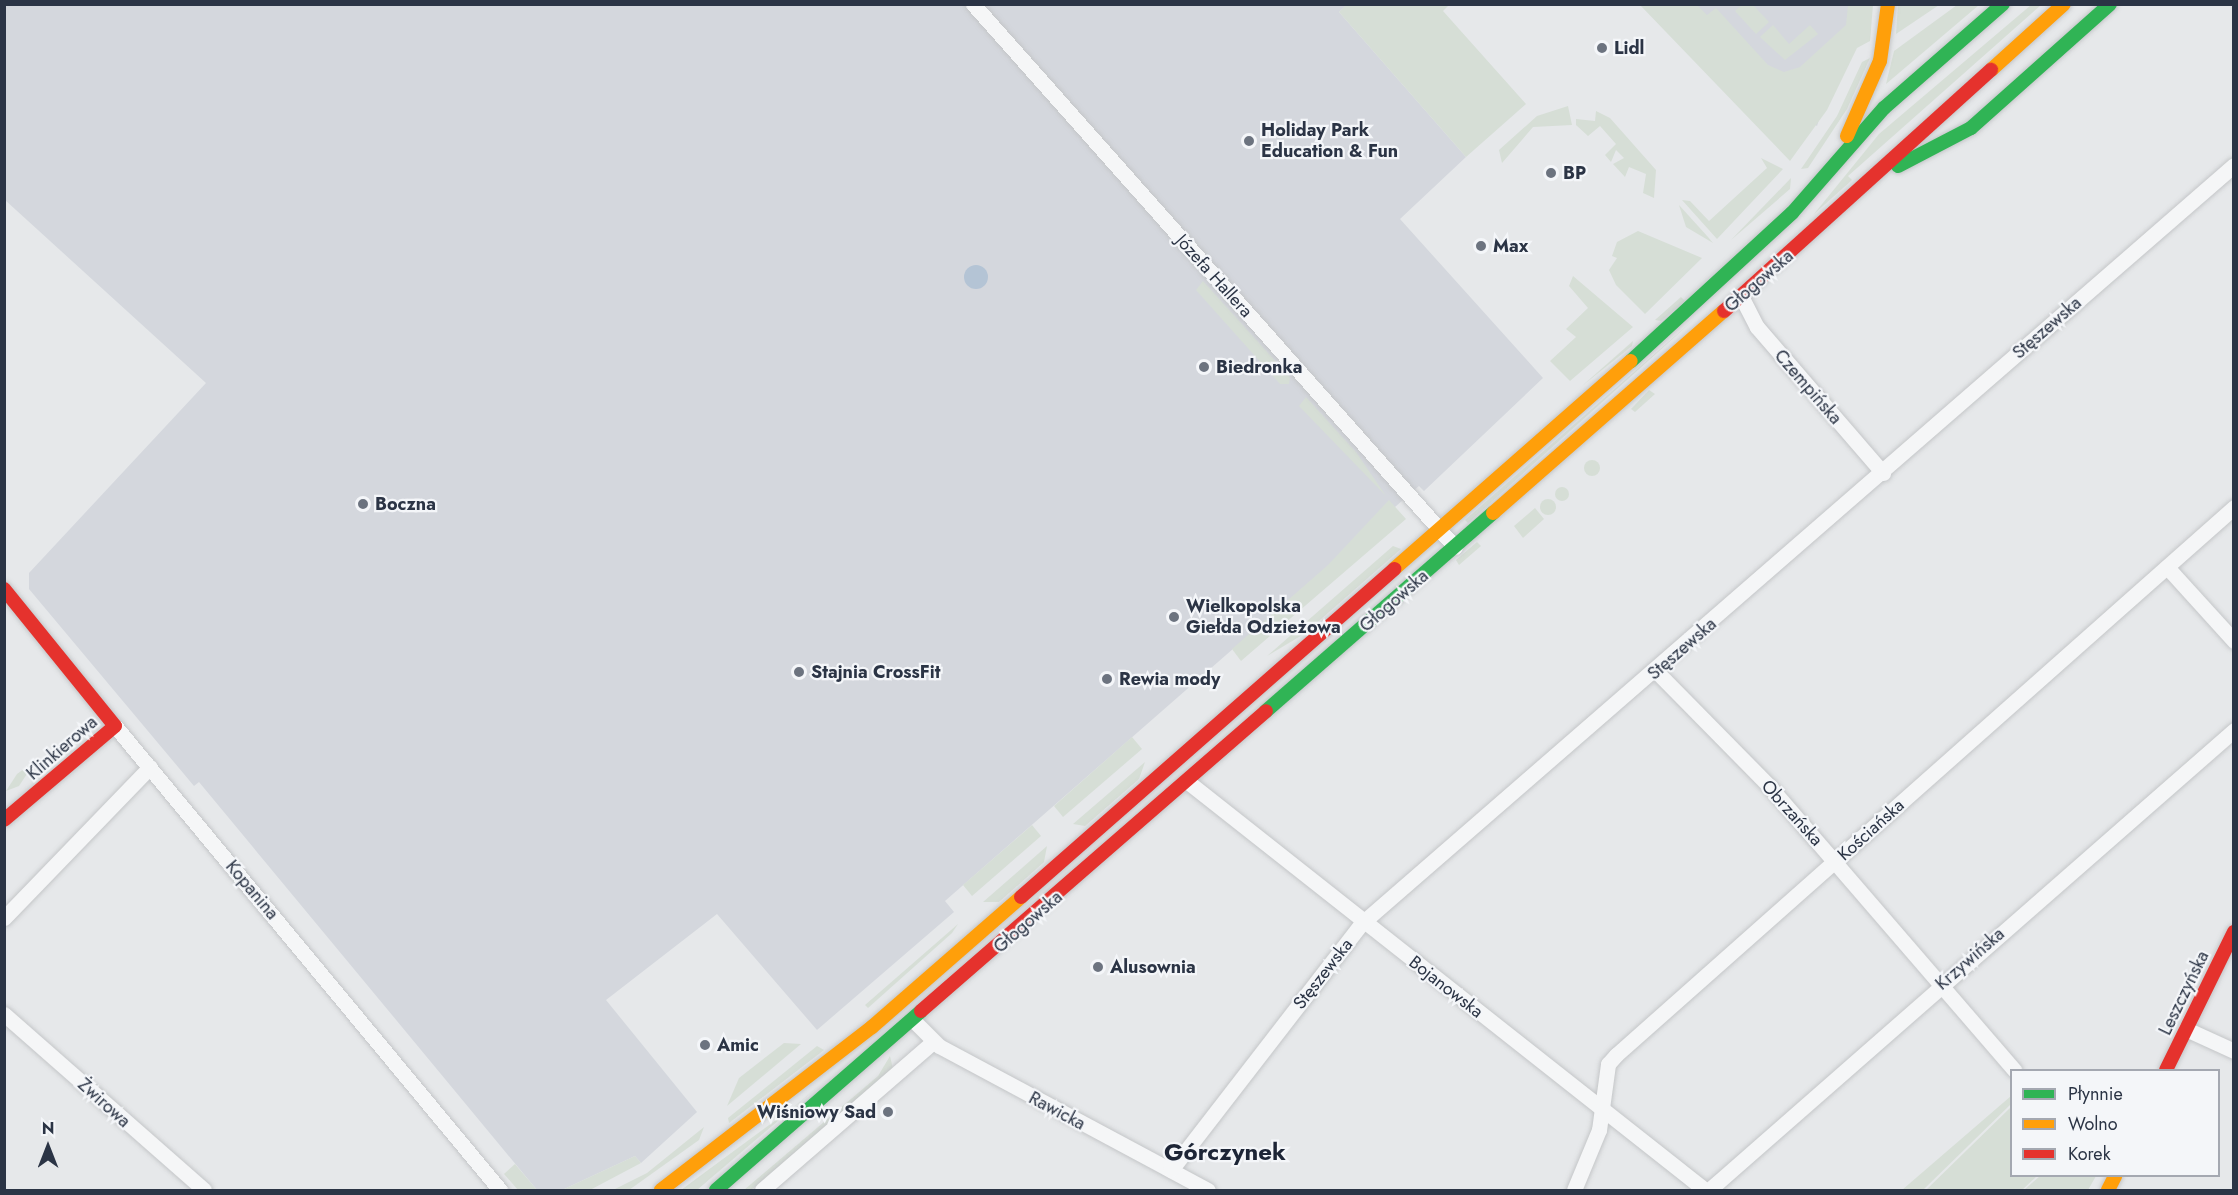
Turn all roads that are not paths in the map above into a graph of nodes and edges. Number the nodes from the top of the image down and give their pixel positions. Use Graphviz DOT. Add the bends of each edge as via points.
graph roads {
  1 [pos="973,4"];
  2 [pos="1888,4"];
  3 [pos="2003,4"];
  4 [pos="2064,4"];
  5 [pos="2110,4"];
  6 [pos="2234,165"];
  7 [pos="1827,168"];
  8 [pos="1877,175"];
  9 [pos="1741,296"];
  10 [pos="1883,473"];
  11 [pos="2234,507"];
  12 [pos="1438,530"];
  13 [pos="1455,547"];
  14 [pos="2167,567"];
  15 [pos="4,589"];
  16 [pos="2234,640"];
  17 [pos="1656,671"];
  18 [pos="115,726"];
  19 [pos="2234,730"];
  20 [pos="150,767"];
  21 [pos="1188,782"];
  22 [pos="4,820"];
  23 [pos="1835,863"];
  24 [pos="4,918"];
  25 [pos="1362,923"];
  26 [pos="2234,932"];
  27 [pos="1938,986"];
  28 [pos="4,1014"];
  29 [pos="914,1021"];
  30 [pos="2186,1029"];
  31 [pos="933,1042"];
  32 [pos="2234,1051"];
  33 [pos="2012,1069"];
  34 [pos="2167,1069"];
  35 [pos="1602,1109"];
  36 [pos="1171,1170"];
  37 [pos="2115,1177"];
  38 [pos="204,1191"];
  39 [pos="500,1191"];
  40 [pos="661,1191"];
  41 [pos="716,1191"];
  42 [pos="762,1191"];
  43 [pos="1208,1191"];
  44 [pos="1574,1191"];
  45 [pos="1707,1191"];
  46 [pos="2108,1191"];
  1 -- 12 [label="street, Józefa Hallera"];
  2 -- 7 [label="main road" via="1877,70"];
  3 -- 7 [label="main road, Głogowska" via="1884,108"];
  4 -- 8 [label="main road, Głogowska"];
  5 -- 8 [label="main road" via="1952,140"];
  6 -- 10 [label="street, Stęszewska"];
  7 -- 12 [label="main road, Głogowska" via="1751,254"];
  8 -- 9 [label="main road, Głogowska"];
  9 -- 10 [label="street, Czempińska" via="1757,327"];
  9 -- 13 [label="main road, Głogowska"];
  10 -- 17 [label="street, Stęszewska"];
  11 -- 14 [label="street, Kościańska"];
  12 -- 13 [label="street, Józefa Hallera"];
  12 -- 40 [label="main road, Głogowska" via="836,1058"];
  13 -- 21 [label="main road, Głogowska"];
  14 -- 16 [label="street"];
  14 -- 23 [label="street, Kościańska"];
  15 -- 18 [label="main road, Kopanina"];
  17 -- 23 [label="street, Obrzańska" via="1770,787"];
  17 -- 25 [label="street, Stęszewska"];
  18 -- 20 [label="street, Kopanina"];
  18 -- 22 [label="main road, Klinkierowa"];
  19 -- 27 [label="street, Krzywińska"];
  20 -- 24 [label="street"];
  20 -- 39 [label="street, Kopanina"];
  21 -- 25 [label="street, Bojanowska"];
  21 -- 29 [label="main road, Głogowska"];
  23 -- 27 [label="street, Obrzańska"];
  23 -- 35 [label="street, Kościańska" via="1616,1055 1608,1064"];
  25 -- 35 [label="street, Bojanowska"];
  25 -- 36 [label="street, Stęszewska"];
  26 -- 30 [label="main road, Leszczyńska"];
  27 -- 33 [label="street, Obrzańska"];
  27 -- 45 [label="street, Krzywińska"];
  28 -- 38 [label="street, Żwirowa"];
  29 -- 31 [label="street, Rawicka"];
  29 -- 41 [label="main road, Głogowska"];
  30 -- 32 [label="street"];
  30 -- 34 [label="main road, Leszczyńska"];
  31 -- 36 [label="street, Rawicka"];
  31 -- 42 [label="street"];
  35 -- 44 [label="street, Kościańska"];
  35 -- 45 [label="street, Bojanowska"];
  36 -- 43 [label="street, Rawicka"];
  37 -- 46 [label="main road"];
}
